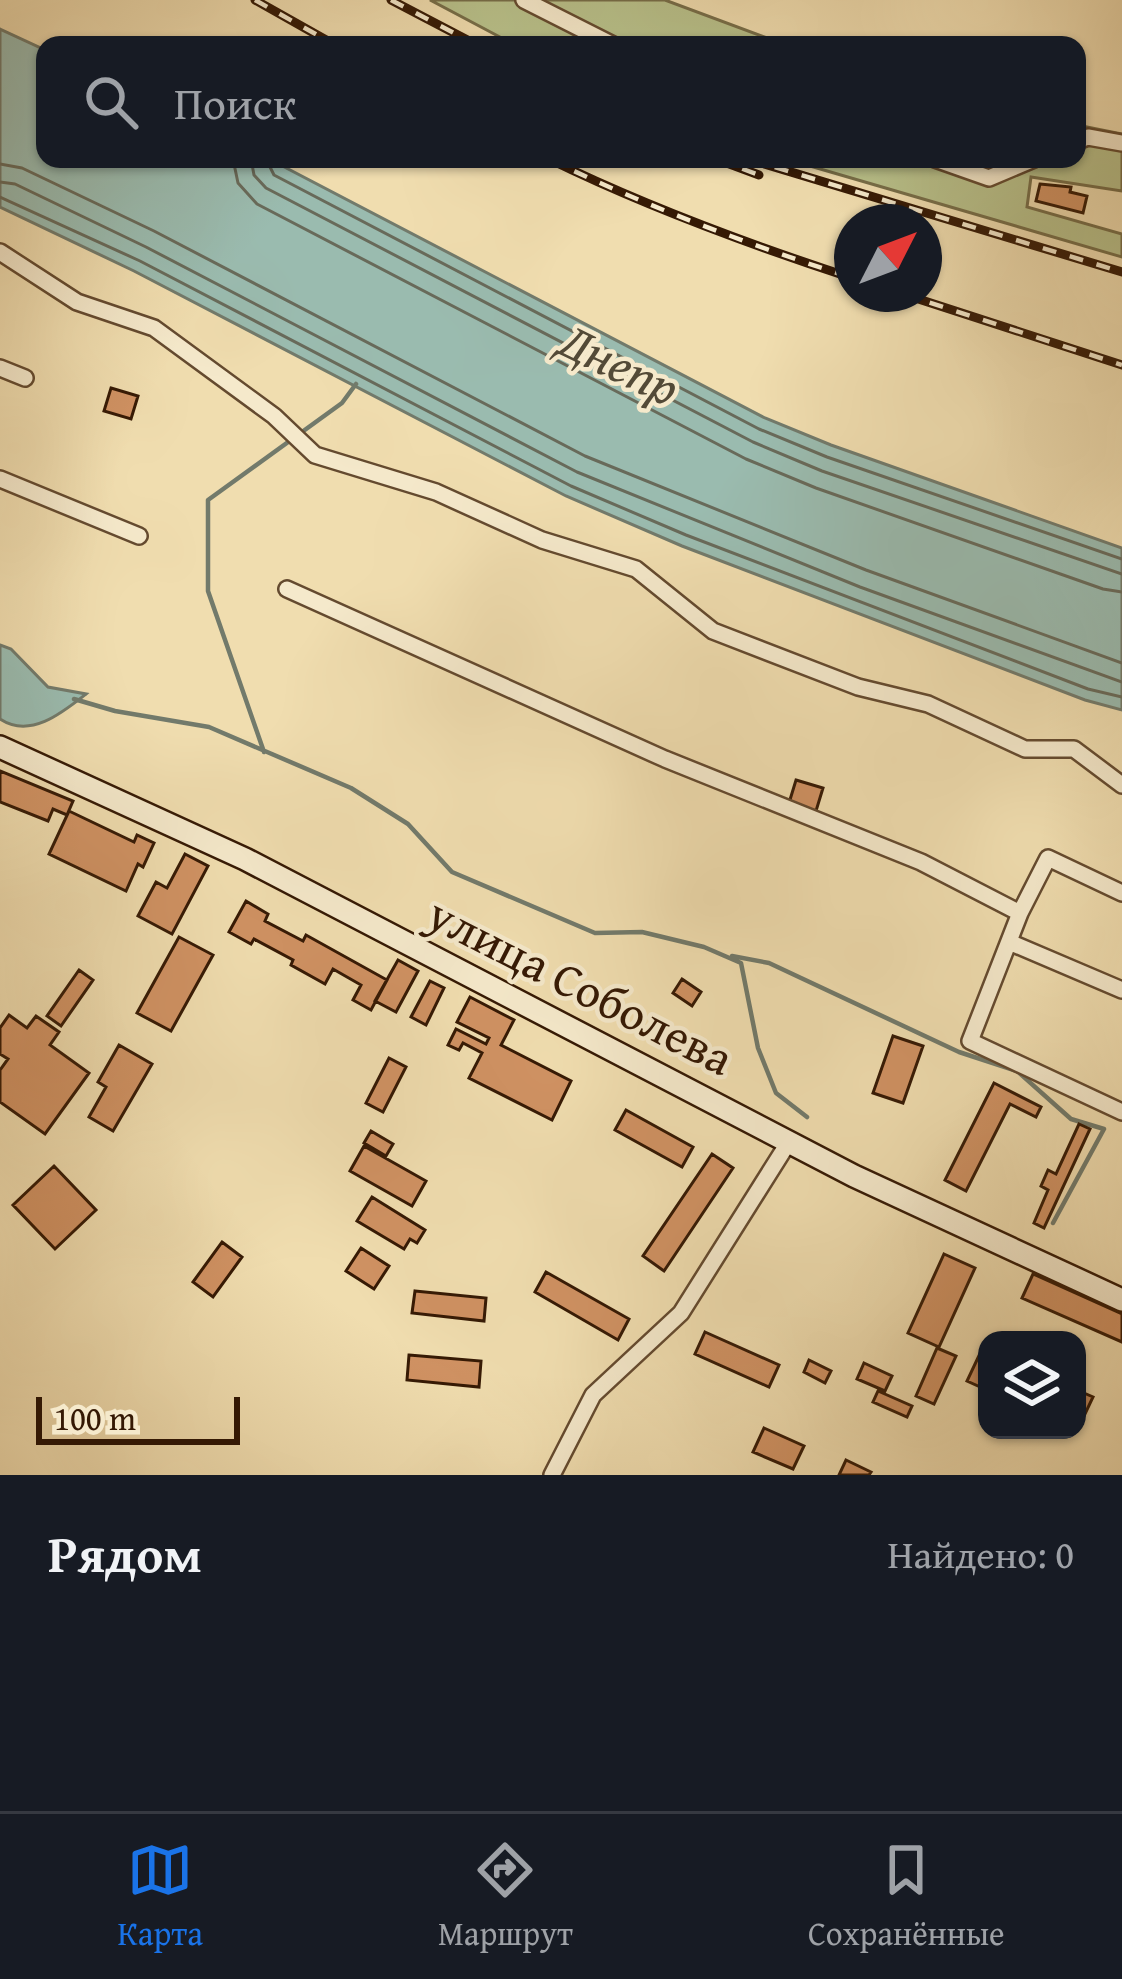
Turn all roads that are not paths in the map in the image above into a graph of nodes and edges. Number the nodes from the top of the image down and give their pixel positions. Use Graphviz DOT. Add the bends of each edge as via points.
graph roads {
  1 [pos="524,0"];
  2 [pos="595,36"];
  3 [pos="1086,138"];
  4 [pos="1122,143"];
  5 [pos="961,168"];
  6 [pos="1013,168"];
  7 [pos="0,252"];
  8 [pos="0,368"];
  9 [pos="25,378"];
  10 [pos="0,478"];
  11 [pos="139,536"];
  12 [pos="287,589"];
  13 [pos="0,747"];
  14 [pos="1122,785"];
  15 [pos="1122,893"];
  16 [pos="1020,914"];
  17 [pos="1009,942"];
  18 [pos="1122,990"];
  19 [pos="1122,1112"];
  20 [pos="790,1140"];
  21 [pos="1122,1300"];
  22 [pos="552,1475"];
  1 -- 2 [label="street"];
  3 -- 4 [label="street"];
  5 -- 6 [label="street" via="989,178"];
  7 -- 14 [label="street" via="77,302 154,328 315,455 636,569 713,631 858,687 928,704 1025,749 1073,749"];
  8 -- 9 [label="street"];
  10 -- 11 [label="street"];
  12 -- 16 [label="street" via="644,750 921,862"];
  13 -- 20 [label="street, улица Соболева" via="245,860"];
  15 -- 16 [label="street" via="1048,858"];
  16 -- 17 [label="street"];
  17 -- 18 [label="street"];
  17 -- 19 [label="street" via="970,1041"];
  20 -- 21 [label="street, улица Соболева"];
  20 -- 22 [label="street" via="681,1313 593,1395"];
}
